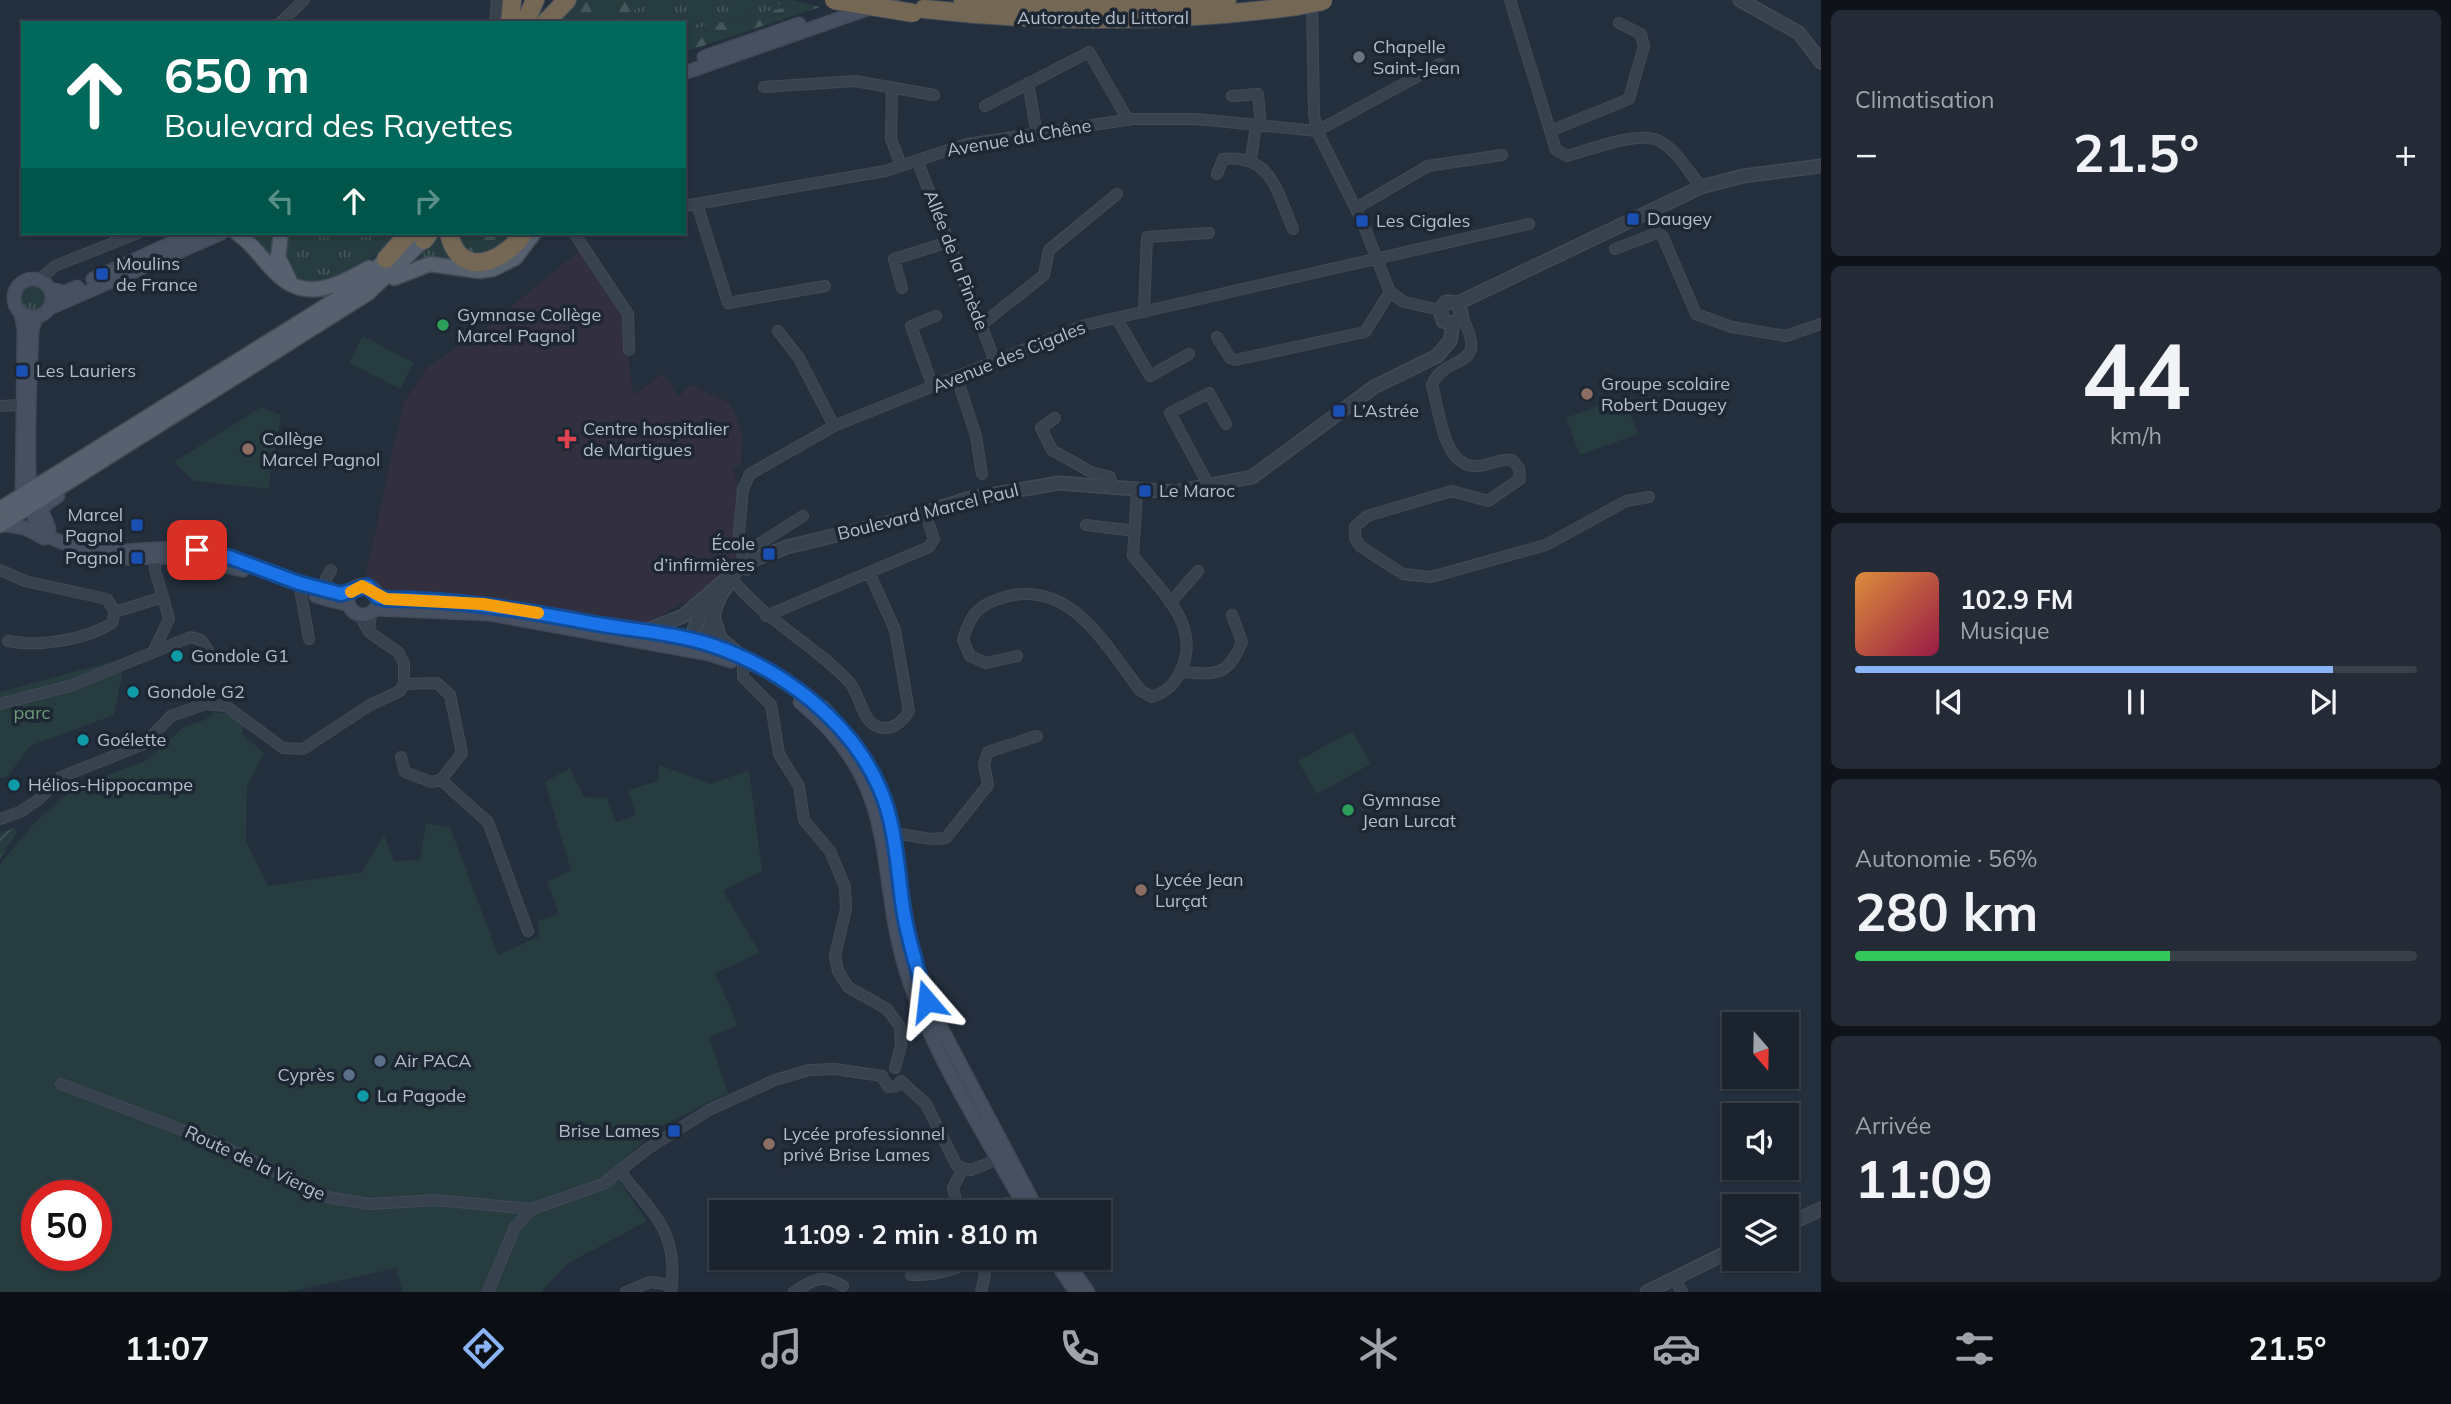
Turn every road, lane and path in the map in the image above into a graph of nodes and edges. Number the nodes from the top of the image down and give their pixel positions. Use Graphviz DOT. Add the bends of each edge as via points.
graph roads {
  1 [pos="304,0"];
  2 [pos="496,0"];
  3 [pos="512,0"];
  4 [pos="535,0"];
  5 [pos="543,0"];
  6 [pos="567,0"];
  7 [pos="835,0"];
  8 [pos="869,0"];
  9 [pos="877,0"];
  10 [pos="892,0"];
  11 [pos="963,0"];
  12 [pos="1227,0"];
  13 [pos="1510,0"];
  14 [pos="1740,0"];
  15 [pos="1315,2"];
  16 [pos="1759,4"];
  17 [pos="919,11"];
  18 [pos="282,21"];
  19 [pos="495,21"];
  20 [pos="510,21"];
  21 [pos="526,21"];
  22 [pos="534,21"];
  23 [pos="547,21"];
  24 [pos="1619,23"];
  25 [pos="1821,62"];
  26 [pos="686,63"];
  27 [pos="1440,64"];
  28 [pos="686,72"];
  29 [pos="1028,83"];
  30 [pos="764,87"];
  31 [pos="891,88"];
  32 [pos="934,95"];
  33 [pos="1232,96"];
  34 [pos="985,106"];
  35 [pos="1128,120"];
  36 [pos="1258,125"];
  37 [pos="1317,131"];
  38 [pos="1550,131"];
  39 [pos="1037,134"];
  40 [pos="1502,155"];
  41 [pos="1251,159"];
  42 [pos="917,160"];
  43 [pos="901,165"];
  44 [pos="1821,166"];
  45 [pos="1217,174"];
  46 [pos="1701,187"];
  47 [pos="1117,194"];
  48 [pos="697,204"];
  49 [pos="686,206"];
  50 [pos="1356,208"];
  51 [pos="1530,224"];
  52 [pos="1293,229"];
  53 [pos="1209,233"];
  54 [pos="133,235"];
  55 [pos="189,235"];
  56 [pos="217,235"];
  57 [pos="239,235"];
  58 [pos="281,235"];
  59 [pos="421,235"];
  60 [pos="450,235"];
  61 [pos="522,235"];
  62 [pos="532,235"];
  63 [pos="575,235"];
  64 [pos="948,242"];
  65 [pos="1615,249"];
  66 [pos="1378,258"];
  67 [pos="386,259"];
  68 [pos="40,279"];
  69 [pos="294,286"];
  70 [pos="825,286"];
  71 [pos="902,288"];
  72 [pos="50,289"];
  73 [pos="1390,292"];
  74 [pos="368,293"];
  75 [pos="7,299"];
  76 [pos="1458,303"];
  77 [pos="50,308"];
  78 [pos="1440,310"];
  79 [pos="1144,312"];
  80 [pos="21,313"];
  81 [pos="936,316"];
  82 [pos="36,317"];
  83 [pos="1117,319"];
  84 [pos="1458,321"];
  85 [pos="1821,324"];
  86 [pos="981,325"];
  87 [pos="778,331"];
  88 [pos="1217,337"];
  89 [pos="256,349"];
  90 [pos="629,350"];
  91 [pos="1189,355"];
  92 [pos="995,361"];
  93 [pos="957,377"];
  94 [pos="933,387"];
  95 [pos="0,407"];
  96 [pos="16,408"];
  97 [pos="1055,418"];
  98 [pos="1226,424"];
  99 [pos="834,426"];
  100 [pos="81,469"];
  101 [pos="982,474"];
  102 [pos="1209,486"];
  103 [pos="1113,489"];
  104 [pos="1137,491"];
  105 [pos="1649,497"];
  106 [pos="20,502"];
  107 [pos="925,513"];
  108 [pos="803,516"];
  109 [pos="1086,525"];
  110 [pos="25,528"];
  111 [pos="1135,531"];
  112 [pos="118,549"];
  113 [pos="155,553"];
  114 [pos="745,563"];
  115 [pos="0,570"];
  116 [pos="331,570"];
  117 [pos="1198,571"];
  118 [pos="869,572"];
  119 [pos="731,578"];
  120 [pos="300,587"];
  121 [pos="327,590"];
  122 [pos="710,593"];
  123 [pos="163,597"];
  124 [pos="1170,603"];
  125 [pos="364,605"];
  126 [pos="115,612"];
  127 [pos="712,615"];
  128 [pos="1232,615"];
  129 [pos="766,616"];
  130 [pos="646,637"];
  131 [pos="310,639"];
  132 [pos="8,641"];
  133 [pos="699,645"];
  134 [pos="208,650"];
  135 [pos="153,652"];
  136 [pos="1017,656"];
  137 [pos="743,666"];
  138 [pos="1181,671"];
  139 [pos="404,684"];
  140 [pos="0,704"];
  141 [pos="824,708"];
  142 [pos="1037,736"];
  143 [pos="401,757"];
  144 [pos="442,780"];
  145 [pos="0,819"];
  146 [pos="888,832"];
  147 [pos="528,931"];
  148 [pos="895,1068"];
  149 [pos="882,1076"];
  150 [pos="901,1081"];
  151 [pos="61,1084"];
  152 [pos="1003,1157"];
  153 [pos="962,1170"];
  154 [pos="620,1171"];
  155 [pos="956,1200"];
  156 [pos="1022,1200"];
  157 [pos="1031,1200"];
  158 [pos="532,1209"];
  159 [pos="1821,1209"];
  160 [pos="1799,1219"];
  161 [pos="1722,1255"];
  162 [pos="953,1270"];
  163 [pos="984,1270"];
  164 [pos="1061,1270"];
  165 [pos="1072,1270"];
  166 [pos="911,1275"];
  167 [pos="1674,1278"];
  168 [pos="672,1288"];
  169 [pos="842,1289"];
  170 [pos="488,1292"];
  171 [pos="626,1292"];
  172 [pos="794,1292"];
  173 [pos="854,1292"];
  174 [pos="981,1292"];
  175 [pos="1076,1292"];
  176 [pos="1088,1292"];
  177 [pos="1647,1292"];
  178 [pos="1682,1292"];
  1 -- 18 [label="street"];
  2 -- 19 [label="street"];
  3 -- 20 [label="highway"];
  4 -- 21 [label="highway"];
  5 -- 22 [label="highway"];
  6 -- 23 [label="highway"];
  7 -- 17 [label="highway, bridge"];
  8 -- 26 [label="main road"];
  9 -- 17 [label="highway, Autoroute du Littoral"];
  10 -- 28 [label="main road"];
  11 -- 12 [label="highway, Autoroute du Littoral" via="1098,7"];
  13 -- 38 [label="street"];
  14 -- 16 [label="street"];
  15 -- 17 [label="highway, Autoroute du Littoral" via="1146,21 1041,20"];
  15 -- 37 [label="street"];
  16 -- 25 [label="street" via="1800,33"];
  24 -- 38 [label="street" via="1641,34 1644,46 1629,99"];
  27 -- 37 [label="street"];
  29 -- 34 [label="street"];
  29 -- 35 [label="street" via="1089,52"];
  29 -- 39 [label="street"];
  30 -- 31 [label="street" via="855,81"];
  31 -- 32 [label="street"];
  31 -- 43 [label="street" via="891,139"];
  33 -- 36 [label="street" via="1258,94"];
  35 -- 36 [label="street, Avenue du Chêne" via="1197,118"];
  35 -- 39 [label="street, Avenue du Chêne"];
  36 -- 37 [label="street, Avenue du Chêne"];
  36 -- 41 [label="street"];
  37 -- 50 [label="street"];
  38 -- 46 [label="street" via="1556,150 1567,156 1651,138 1669,148"];
  39 -- 42 [label="street, Avenue du Chêne" via="967,144"];
  40 -- 50 [label="street" via="1428,166"];
  41 -- 45 [label="street" via="1223,159"];
  41 -- 52 [label="street" via="1270,175"];
  42 -- 43 [label="street, Avenue du Chêne"];
  42 -- 64 [label="street, Allée de la Pinède"];
  43 -- 48 [label="street, Avenue du Chêne"];
  44 -- 46 [label="street" via="1743,176"];
  46 -- 76 [label="street"];
  47 -- 86 [label="street" via="1049,250 1044,275"];
  48 -- 49 [label="street, Avenue du Chêne"];
  48 -- 70 [label="street" via="729,303"];
  50 -- 66 [label="street"];
  51 -- 66 [label="street, Avenue des Cigales"];
  53 -- 79 [label="street" via="1147,237"];
  54 -- 68 [label="street" via="55,266"];
  55 -- 72 [label="main road" via="72,290"];
  56 -- 77 [label="main road"];
  57 -- 69 [label="main road"];
  58 -- 69 [label="main road" via="278,257"];
  59 -- 67 [label="highway"];
  59 -- 74 [label="main road"];
  60 -- 61 [label="highway" via="460,254 482,262 507,252"];
  62 -- 74 [label="main road" via="515,258 494,269 430,264"];
  63 -- 90 [label="street" via="628,314"];
  64 -- 71 [label="street" via="894,259"];
  64 -- 86 [label="street, Allée de la Pinède"];
  65 -- 85 [label="street" via="1657,233 1664,237 1696,314 1786,336"];
  66 -- 73 [label="street"];
  66 -- 79 [label="street, Avenue des Cigales"];
  67 -- 69 [label="main road" via="321,290"];
  67 -- 89 [label="main road" via="361,284"];
  68 -- 72 [label="main road"];
  68 -- 75 [label="main road" via="21,282"];
  72 -- 77 [label="main road"];
  73 -- 78 [label="street" via="1404,302"];
  73 -- 88 [label="street" via="1365,332 1235,360"];
  74 -- 100 [label="main road"];
  75 -- 80 [label="main road"];
  76 -- 78 [label="street" via="1446,302"];
  76 -- 84 [label="street"];
  77 -- 82 [label="main road"];
  78 -- 84 [label="street" via="1443,321"];
  79 -- 83 [label="street, Avenue des Cigales"];
  80 -- 82 [label="main road"];
  80 -- 96 [label="main road" via="24,330"];
  81 -- 94 [label="street" via="911,327"];
  82 -- 106 [label="main road"];
  83 -- 91 [label="street" via="1150,376"];
  83 -- 92 [label="street, Avenue des Cigales" via="1057,334"];
  84 -- 102 [label="street, Boulevard Marcel Paul" via="1437,356 1374,387 1252,477"];
  84 -- 105 [label="street" via="1471,335 1469,354 1432,384 1450,447 1457,460 1469,466 1512,460 1520,479 1488,501 1452,491 1367,516 1354,532 1360,546 1403,573 1431,577 1546,545 1626,501"];
  86 -- 92 [label="street, Allée de la Pinède"];
  87 -- 99 [label="street" via="799,358"];
  89 -- 100 [label="main road"];
  89 -- 106 [label="main road" via="246,362"];
  92 -- 93 [label="street, Avenue des Cigales"];
  93 -- 94 [label="street, Avenue des Cigales"];
  93 -- 101 [label="street" via="976,436"];
  94 -- 99 [label="street, Avenue des Cigales"];
  95 -- 96 [label="street"];
  96 -- 106 [label="main road"];
  97 -- 103 [label="street" via="1041,428 1052,450 1110,477"];
  98 -- 102 [label="street" via="1209,393 1170,413"];
  99 -- 114 [label="street, Avenue des Cigales" via="750,474 743,489 740,521"];
  100 -- 106 [label="main road"];
  100 -- 106 [label="main road"];
  100 -- 112 [label="main road" via="45,505 43,520 60,536"];
  102 -- 104 [label="street, Boulevard Marcel Paul" via="1174,492"];
  103 -- 104 [label="street, Boulevard Marcel Paul"];
  103 -- 107 [label="street, Boulevard Marcel Paul" via="1071,483 1032,487 966,499"];
  104 -- 111 [label="street"];
  106 -- 110 [label="main road"];
  106 -- 110 [label="main road"];
  106 -- 112 [label="main road" via="48,535 88,549"];
  107 -- 114 [label="street, Boulevard Marcel Paul"];
  107 -- 118 [label="street" via="933,543"];
  108 -- 114 [label="street"];
  109 -- 111 [label="street"];
  110 -- 113 [label="main road" via="58,544 113,558"];
  111 -- 124 [label="street" via="1133,556"];
  112 -- 113 [label="main road"];
  113 -- 120 [label="main road" via="212,553"];
  113 -- 123 [label="street"];
  114 -- 119 [label="street, Boulevard Marcel Paul"];
  115 -- 126 [label="street" via="25,581 107,599"];
  116 -- 121 [label="street"];
  117 -- 124 [label="street"];
  118 -- 129 [label="street"];
  118 -- 129 [label="street" via="895,630 909,711 903,722 891,728 877,727 869,720 852,685"];
  119 -- 122 [label="street, Boulevard Marcel Paul"];
  119 -- 127 [label="street, Boulevard Marcel Paul"];
  119 -- 129 [label="street"];
  120 -- 121 [label="main road"];
  120 -- 125 [label="main road"];
  120 -- 131 [label="street"];
  121 -- 125 [label="main road"];
  122 -- 130 [label="street, Boulevard Marcel Paul" via="683,616"];
  122 -- 133 [label="street, Boulevard Marcel Paul" via="694,629"];
  123 -- 126 [label="street"];
  123 -- 135 [label="street" via="169,619"];
  124 -- 138 [label="street" via="1186,624 1189,652"];
  125 -- 130 [label="main road" via="483,604"];
  125 -- 139 [label="street" via="369,632 398,652 404,663"];
  126 -- 132 [label="street" via="108,626 77,636 42,643"];
  127 -- 133 [label="street, Boulevard Marcel Paul"];
  127 -- 141 [label="street" via="720,639 731,650 779,673"];
  128 -- 138 [label="street" via="1242,642 1233,664 1221,673"];
  130 -- 133 [label="main road"];
  133 -- 137 [label="main road"];
  133 -- 141 [label="main road" via="762,669"];
  134 -- 135 [label="street" via="191,636"];
  135 -- 140 [label="street" via="70,686"];
  136 -- 138 [label="street" via="986,663 970,656 963,640 969,619 989,601 1019,593 1046,595 1068,604 1085,619 1140,690 1152,697 1168,692"];
  137 -- 146 [label="main road" via="791,695 835,736 860,771"];
  137 -- 148 [label="street" via="743,677 771,705 779,754 799,786 804,820 830,851 845,887 846,909 835,956 838,971 848,987 896,1017 901,1035"];
  139 -- 144 [label="street" via="437,683 450,695 462,753"];
  139 -- 145 [label="street" via="400,691 303,749 276,744 226,706 205,704 181,711 144,744 61,777 38,800"];
  141 -- 146 [label="main road" via="866,762 880,789"];
  142 -- 146 [label="street" via="988,752 984,764 988,785 946,838"];
  143 -- 144 [label="street" via="405,772 431,782"];
  144 -- 147 [label="street" via="488,822"];
  146 -- 152 [label="main road" via="927,1001"];
  148 -- 149 [label="street" via="887,1068"];
  148 -- 150 [label="street"];
  149 -- 150 [label="street" via="888,1087"];
  149 -- 154 [label="street, Route de la Vierge" via="835,1069 809,1070 775,1080 709,1110"];
  150 -- 153 [label="street" via="926,1104 951,1158"];
  151 -- 158 [label="street, Route de la Vierge" via="214,1142 327,1197 369,1204 436,1200"];
  152 -- 153 [label="street"];
  152 -- 156 [label="main road"];
  152 -- 157 [label="main road"];
  153 -- 155 [label="street" via="953,1188"];
  154 -- 158 [label="street, Route de la Vierge" via="584,1193"];
  154 -- 168 [label="street" via="670,1238"];
  158 -- 170 [label="street" via="515,1227"];
  159 -- 160 [label="street"];
  161 -- 167 [label="street"];
  162 -- 166 [label="street"];
  163 -- 174 [label="street"];
  164 -- 175 [label="main road"];
  165 -- 176 [label="main road"];
  167 -- 177 [label="street"];
  167 -- 178 [label="street"];
  168 -- 171 [label="street" via="650,1282"];
  169 -- 172 [label="street" via="829,1278 821,1278"];
  169 -- 173 [label="street"];
}
